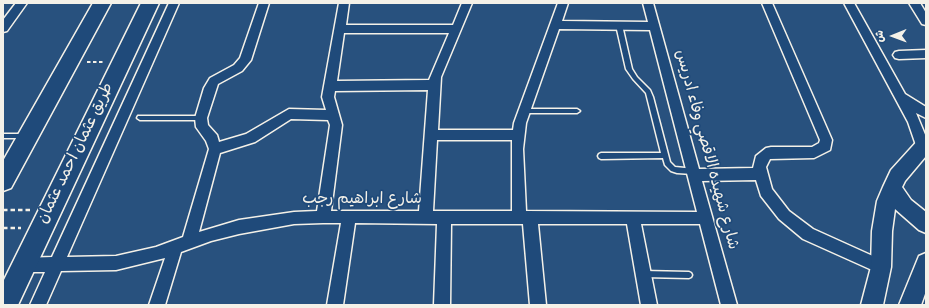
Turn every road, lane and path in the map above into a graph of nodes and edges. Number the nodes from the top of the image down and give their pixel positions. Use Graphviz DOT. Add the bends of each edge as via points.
graph roads {
  1 [pos="22,3"];
  2 [pos="102,3"];
  3 [pos="150,3"];
  4 [pos="174,3"];
  5 [pos="264,3"];
  6 [pos="344,3"];
  7 [pos="467,3"];
  8 [pos="563,3"];
  9 [pos="648,3"];
  10 [pos="767,3"];
  11 [pos="849,3"];
  12 [pos="914,3"];
  13 [pos="926,21"];
  14 [pos="554,25"];
  15 [pos="619,26"];
  16 [pos="654,26"];
  17 [pos="3,28"];
  18 [pos="340,29"];
  19 [pos="457,29"];
  20 [pos="926,54"];
  21 [pos="899,55"];
  22 [pos="69,62"];
  23 [pos="122,62"];
  24 [pos="434,85"];
  25 [pos="330,86"];
  26 [pos="902,97"];
  27 [pos="522,111"];
  28 [pos="577,111"];
  29 [pos="926,113"];
  30 [pos="334,115"];
  31 [pos="140,118"];
  32 [pos="201,118"];
  33 [pos="431,135"];
  34 [pos="518,135"];
  35 [pos="3,136"];
  36 [pos="28,136"];
  37 [pos="924,145"];
  38 [pos="214,150"];
  39 [pos="665,155"];
  40 [pos="601,156"];
  41 [pos="693,173"];
  42 [pos="760,174"];
  43 [pos="3,181"];
  44 [pos="892,188"];
  45 [pos="3,210"];
  46 [pos="50,211"];
  47 [pos="323,217"];
  48 [pos="349,217"];
  49 [pos="426,217"];
  50 [pos="444,217"];
  51 [pos="525,218"];
  52 [pos="633,218"];
  53 [pos="706,218"];
  54 [pos="926,224"];
  55 [pos="183,244"];
  56 [pos="926,263"];
  57 [pos="24,264"];
  58 [pos="57,265"];
  59 [pos="881,267"];
  60 [pos="644,274"];
  61 [pos="689,275"];
  62 [pos="5,305"];
  63 [pos="38,305"];
  64 [pos="157,305"];
  65 [pos="335,305"];
  66 [pos="442,305"];
  67 [pos="538,305"];
  68 [pos="649,305"];
  69 [pos="729,305"];
  70 [pos="872,305"];
  71 [pos="910,305"];
  1 -- 17 [label="street"];
  2 -- 22 [label="main road"];
  3 -- 23 [label="main road, طريق عثمان احمد عثمان"];
  4 -- 58 [label="street"];
  5 -- 32 [label="street" via="245,60 238,68 214,81"];
  6 -- 18 [label="street"];
  7 -- 19 [label="street"];
  8 -- 14 [label="street"];
  9 -- 16 [label="street, شارع شهيده الاقصي وفاء ادريس"];
  10 -- 42 [label="street" via="826,140 825,146 814,153 772,152 765,155 761,160"];
  11 -- 26 [label="street"];
  12 -- 13 [label="street"];
  14 -- 15 [label="street"];
  14 -- 27 [label="street"];
  15 -- 16 [label="street"];
  15 -- 39 [label="lane" via="629,69 650,97"];
  16 -- 41 [label="street, شارع شهيده الاقصي وفاء ادريس"];
  18 -- 19 [label="street"];
  18 -- 25 [label="street"];
  19 -- 24 [label="street"];
  20 -- 21 [label="street"];
  22 -- 23 [label="path"];
  22 -- 36 [label="main road"];
  23 -- 46 [label="main road, طريق عثمان احمد عثمان"];
  24 -- 25 [label="street"];
  24 -- 33 [label="street"];
  25 -- 30 [label="street" via="328,101"];
  26 -- 29 [label="street"];
  26 -- 37 [label="street"];
  27 -- 28 [label="lane"];
  27 -- 34 [label="street"];
  30 -- 38 [label="street" via="289,114 255,135"];
  30 -- 47 [label="street" via="336,124"];
  31 -- 32 [label="lane"];
  32 -- 38 [label="street" via="202,128 212,139"];
  33 -- 34 [label="street"];
  33 -- 49 [label="street"];
  34 -- 51 [label="street"];
  35 -- 36 [label="lane"];
  36 -- 43 [label="main road"];
  37 -- 44 [label="main road" via="905,166"];
  38 -- 55 [label="street"];
  39 -- 40 [label="lane"];
  39 -- 41 [label="lane" via="667,163 673,169"];
  41 -- 42 [label="street"];
  41 -- 53 [label="street, شارع شهيده الاقصي وفاء ادريس"];
  42 -- 59 [label="street" via="766,192 774,204 795,225 823,241"];
  44 -- 54 [label="main road" via="907,209"];
  44 -- 59 [label="main road" via="884,215"];
  45 -- 46 [label="path"];
  46 -- 57 [label="main road, طريق عثمان احمد عثمان"];
  47 -- 48 [label="street, شارع ابراهيم رجب"];
  47 -- 55 [label="street, شارع ابراهيم رجب" via="267,221"];
  48 -- 49 [label="street, شارع ابراهيم رجب"];
  48 -- 65 [label="street"];
  49 -- 50 [label="street, شارع ابراهيم رجب"];
  50 -- 51 [label="street, شارع ابراهيم رجب"];
  50 -- 66 [label="street"];
  51 -- 52 [label="street, شارع ابراهيم رجب"];
  51 -- 67 [label="street"];
  52 -- 53 [label="street, شارع ابراهيم رجب"];
  52 -- 60 [label="street"];
  53 -- 69 [label="street, شارع شهيده الاقصي وفاء ادريس"];
  55 -- 58 [label="street, شارع ابراهيم رجب" via="143,258 116,263"];
  55 -- 64 [label="street"];
  56 -- 71 [label="main road"];
  57 -- 58 [label="street, شارع ابراهيم رجب"];
  57 -- 62 [label="main road, طريق عثمان احمد عثمان"];
  58 -- 63 [label="street"];
  59 -- 70 [label="main road"];
  60 -- 61 [label="lane"];
  60 -- 68 [label="street"];
}
